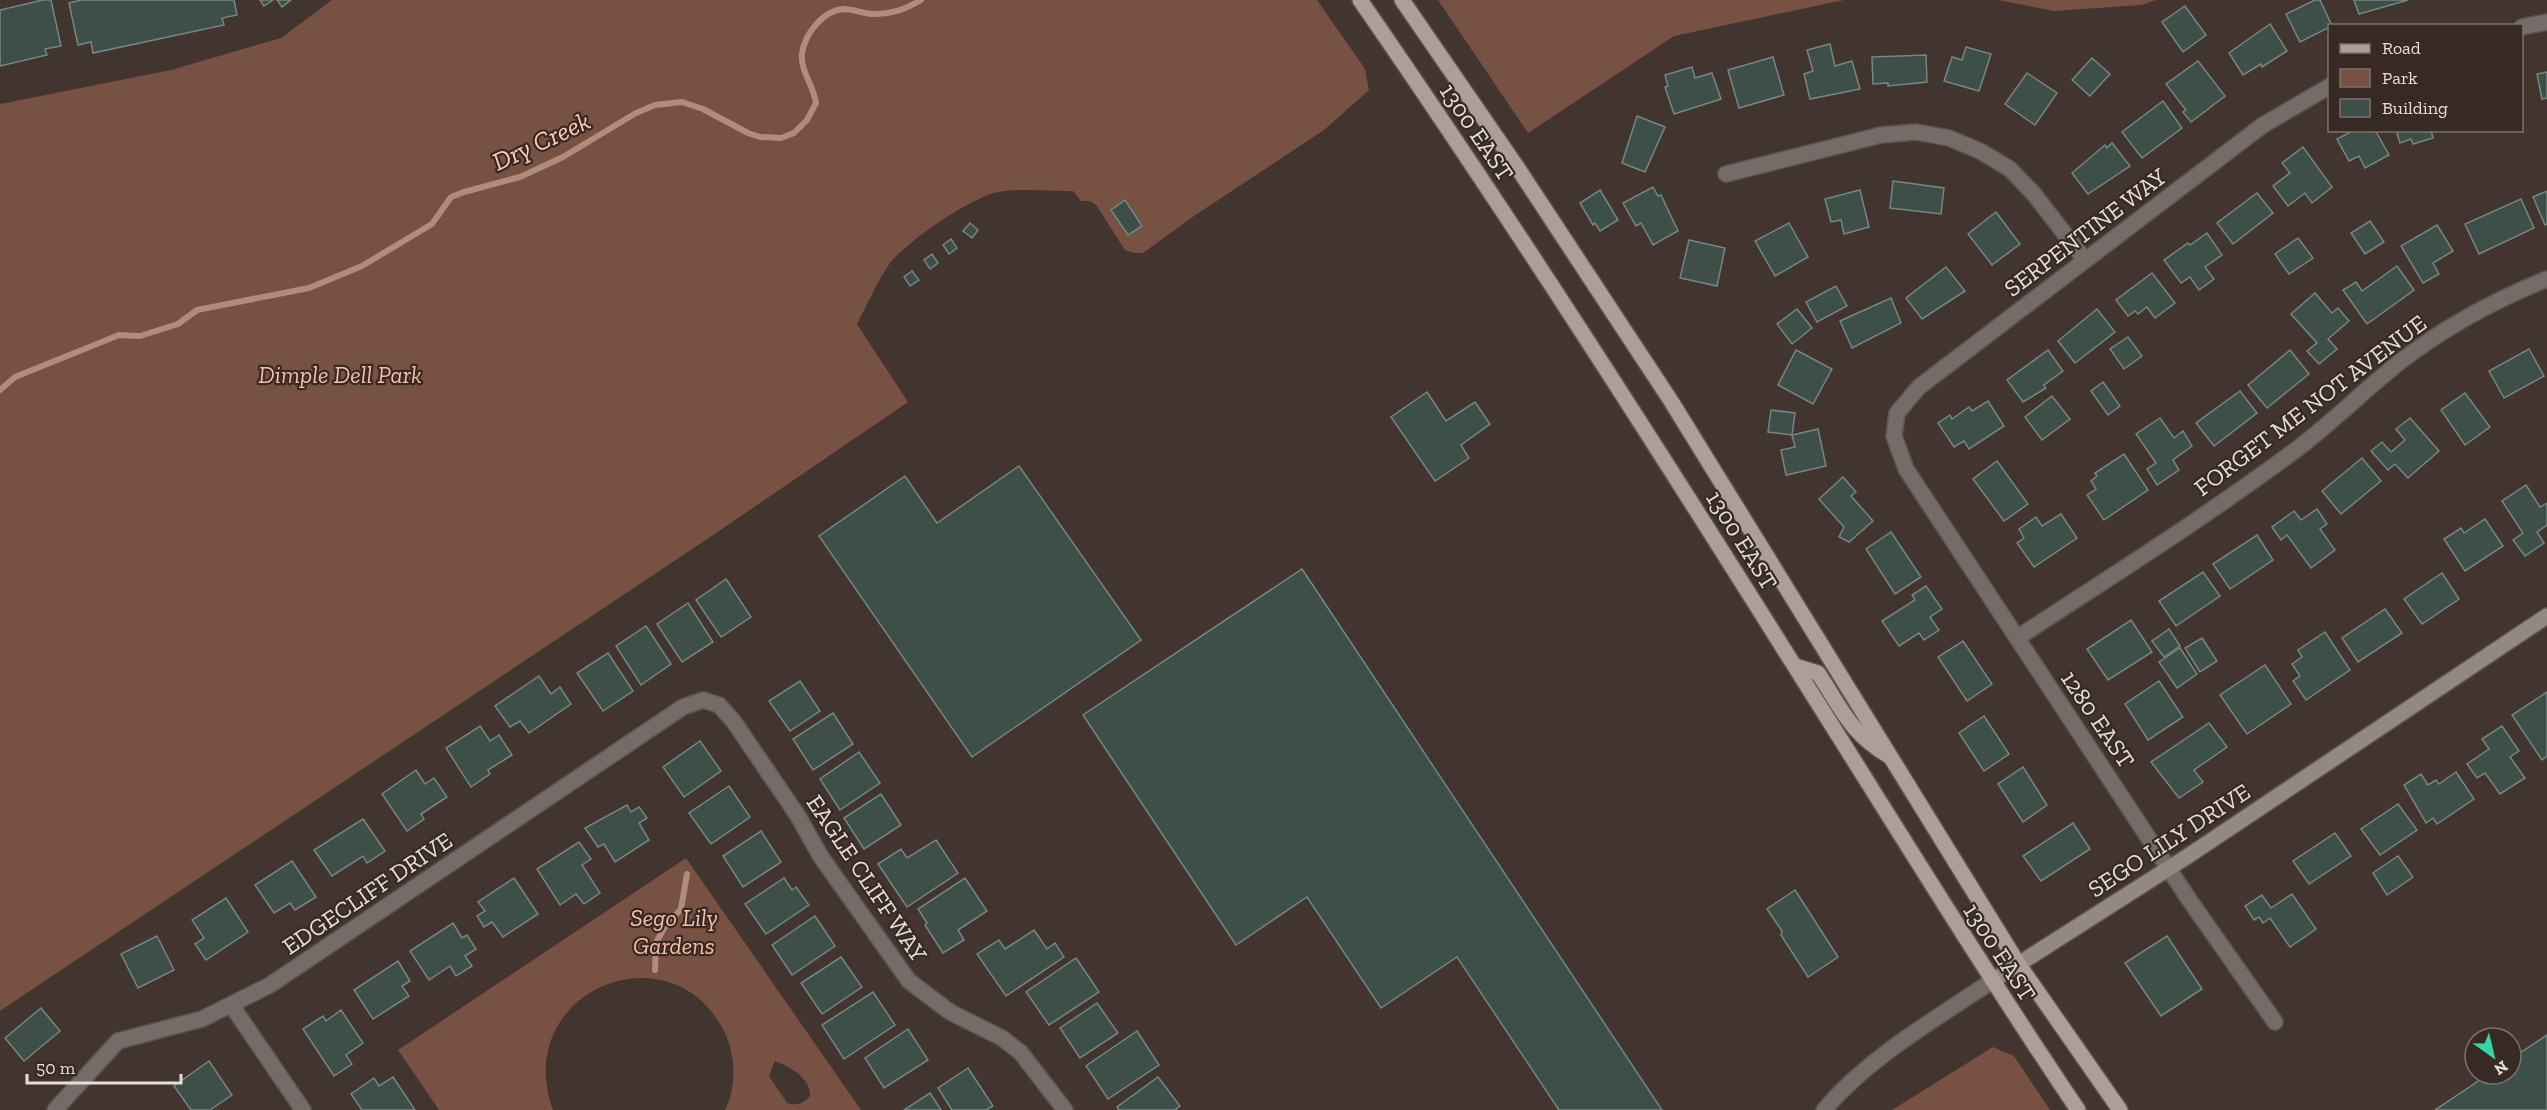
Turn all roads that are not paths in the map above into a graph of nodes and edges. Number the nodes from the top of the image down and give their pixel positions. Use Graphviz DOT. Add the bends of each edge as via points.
graph roads {
  1 [pos="1360,0"];
  2 [pos="1402,0"];
  3 [pos="2547,22"];
  4 [pos="2523,27"];
  5 [pos="2328,87"];
  6 [pos="1726,174"];
  7 [pos="2085,260"];
  8 [pos="2547,279"];
  9 [pos="1894,436"];
  10 [pos="2547,616"];
  11 [pos="2017,638"];
  12 [pos="1795,666"];
  13 [pos="703,700"];
  14 [pos="1892,757"];
  15 [pos="2169,868"];
  16 [pos="2019,965"];
  17 [pos="1992,981"];
  18 [pos="232,1006"];
  19 [pos="2274,1022"];
  20 [pos="1063,1109"];
  21 [pos="56,1110"];
  22 [pos="303,1110"];
  23 [pos="1824,1110"];
  24 [pos="2078,1110"];
  25 [pos="2120,1110"];
  1 -- 12 [label="main road, 1300 EAST" via="1552,286"];
  2 -- 14 [label="main road, 1300 EAST" via="1671,401"];
  3 -- 4 [label="street"];
  5 -- 7 [label="street, SERPENTINE WAY" via="2263,125"];
  6 -- 7 [label="street" via="1881,135 1916,132 1949,138 2010,169"];
  7 -- 9 [label="street, SERPENTINE WAY" via="1919,387 1897,413"];
  8 -- 11 [label="street, FORGET ME NOT AVENUE" via="2437,336 2265,473"];
  9 -- 11 [label="street, 1280 EAST" via="1906,469"];
  10 -- 15 [label="main road, SEGO LILY DRIVE"];
  11 -- 15 [label="street, 1280 EAST"];
  12 -- 14 [label="main road" via="1818,673 1851,725 1867,743"];
  12 -- 17 [label="main road, 1300 EAST"];
  13 -- 18 [label="street, EDGECLIFF DRIVE" via="683,707 270,986"];
  13 -- 20 [label="street, EAGLE CLIFF WAY" via="719,705 734,722 821,857 909,981 950,1012 1002,1038 1021,1053"];
  14 -- 16 [label="main road, 1300 EAST"];
  15 -- 16 [label="main road, SEGO LILY DRIVE"];
  15 -- 19 [label="street, 1280 EAST"];
  16 -- 17 [label="main road, SEGO LILY DRIVE"];
  16 -- 25 [label="main road, 1300 EAST"];
  17 -- 23 [label="street, SEGO LILY DRIVE" via="1876,1060"];
  17 -- 24 [label="main road, 1300 EAST"];
  18 -- 21 [label="street, EDGECLIFF DRIVE" via="168,1030 118,1041"];
  18 -- 22 [label="street"];
}
